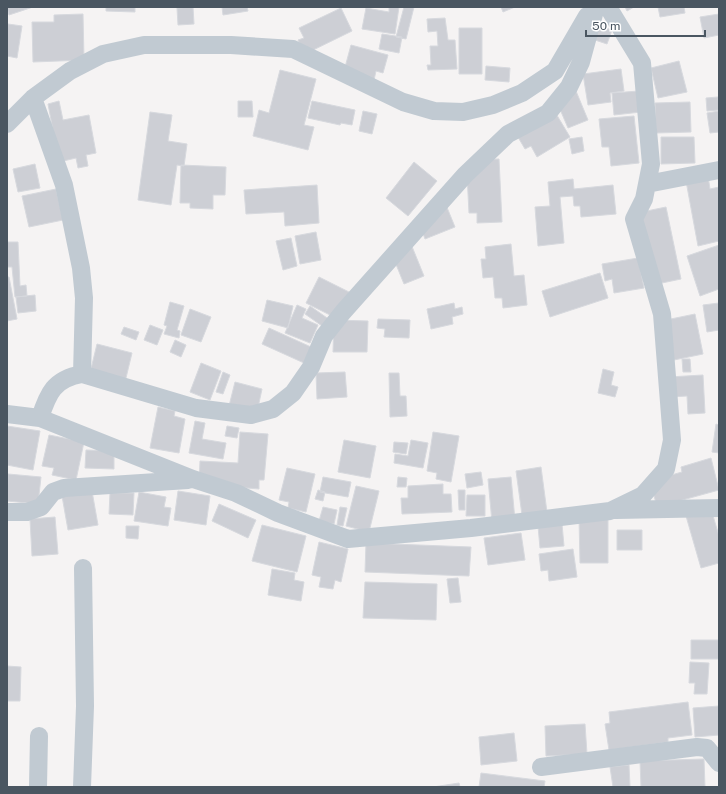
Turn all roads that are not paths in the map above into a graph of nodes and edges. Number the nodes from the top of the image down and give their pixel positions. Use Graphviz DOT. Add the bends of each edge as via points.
graph roads {
  1 [pos="592,7"];
  2 [pos="596,7"];
  3 [pos="608,7"];
  4 [pos="33,98"];
  5 [pos="7,124"];
  6 [pos="719,170"];
  7 [pos="647,184"];
  8 [pos="82,374"];
  9 [pos="7,414"];
  10 [pos="40,418"];
  11 [pos="193,479"];
  12 [pos="719,508"];
  13 [pos="610,511"];
  14 [pos="7,512"];
  15 [pos="83,568"];
  16 [pos="38,736"];
  17 [pos="719,763"];
  18 [pos="541,767"];
  19 [pos="38,787"];
  20 [pos="82,787"];
  1 -- 4 [label="street" via="555,71 522,93 493,105 463,112 434,111 403,102 293,49 231,45 144,45 103,54 70,71"];
  2 -- 8 [label="street" via="581,62 569,87 548,113 508,134 465,175 343,312 324,336 311,367 293,393 273,409 251,415 196,408"];
  3 -- 7 [label="street" via="642,63 651,164"];
  4 -- 5 [label="street"];
  4 -- 8 [label="street" via="64,185 81,268 84,298"];
  6 -- 7 [label="street"];
  7 -- 13 [label="street" via="644,199 634,219 662,314 672,440 666,469 643,495"];
  8 -- 10 [label="street" via="56,384 46,399"];
  9 -- 10 [label="street"];
  10 -- 11 [label="street"];
  11 -- 13 [label="street" via="236,493 278,513 348,539 471,528"];
  11 -- 14 [label="street" via="64,488 53,492 41,507 27,512"];
  12 -- 13 [label="street"];
  15 -- 20 [label="street" via="85,706"];
  16 -- 19 [label="street"];
  17 -- 18 [label="street" via="707,748 697,747"];
}
